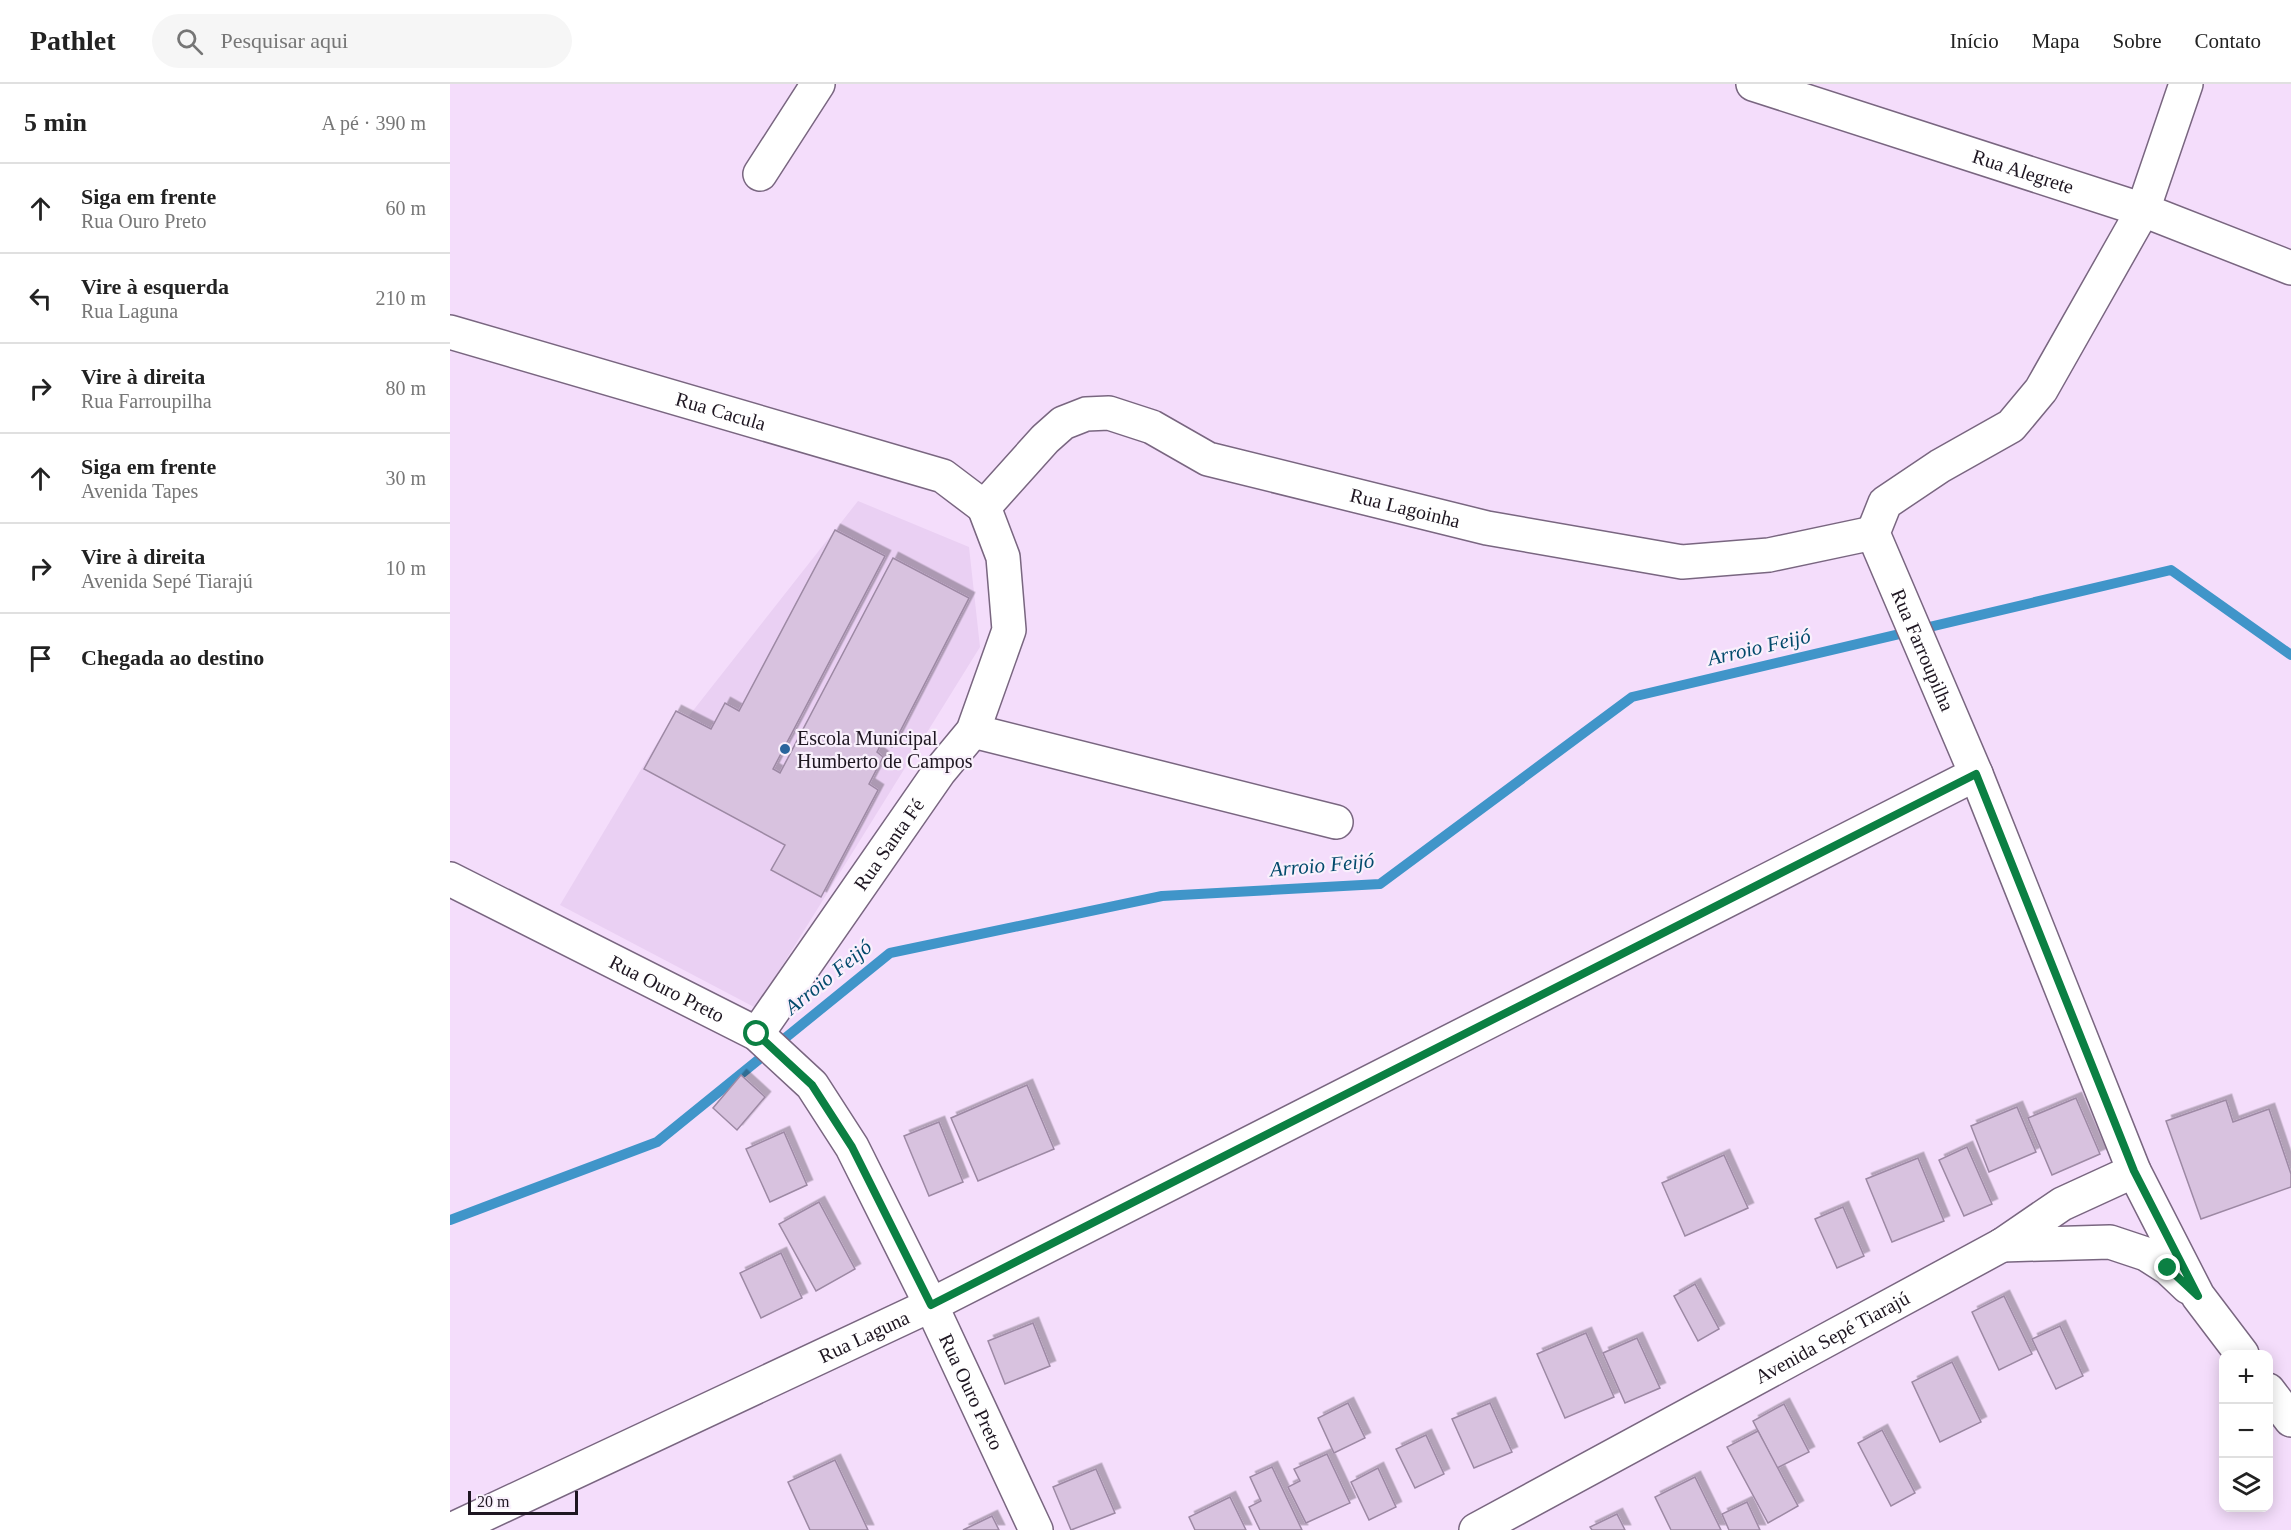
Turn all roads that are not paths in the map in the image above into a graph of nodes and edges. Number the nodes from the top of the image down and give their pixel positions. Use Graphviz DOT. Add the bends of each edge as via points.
graph roads {
  1 [pos="818,84"];
  2 [pos="1753,84"];
  3 [pos="2186,84"];
  4 [pos="760,174"];
  5 [pos="2143,210"];
  6 [pos="2291,268"];
  7 [pos="450,332"];
  8 [pos="984,507"];
  9 [pos="1873,533"];
  10 [pos="973,731"];
  11 [pos="1976,774"];
  12 [pos="1336,822"];
  13 [pos="450,879"];
  14 [pos="757,1034"];
  15 [pos="2134,1171"];
  16 [pos="2002,1245"];
  17 [pos="2198,1296"];
  18 [pos="931,1305"];
  19 [pos="2239,1350"];
  20 [pos="2273,1397"];
  21 [pos="2291,1420"];
  22 [pos="451,1530"];
  23 [pos="1036,1530"];
  24 [pos="1476,1530"];
  1 -- 4 [label="street"];
  2 -- 5 [label="street, Rua Alegrete"];
  3 -- 5 [label="street"];
  5 -- 6 [label="street, Rua Alegrete"];
  5 -- 9 [label="street" via="2042,390 2011,426 1885,503"];
  7 -- 8 [label="street, Rua Cacula" via="944,476"];
  8 -- 9 [label="street, Rua Lagoinha" via="1063,423 1086,414 1109,413 1152,427 1208,459 1487,528 1682,562 1769,555"];
  8 -- 10 [label="street, Rua Santa Fé" via="1003,557 1009,630"];
  9 -- 11 [label="street, Rua Farroupilha"];
  10 -- 12 [label="street"];
  10 -- 14 [label="street, Rua Santa Fé" via="939,772"];
  11 -- 15 [label="street, Rua Farroupilha"];
  11 -- 18 [label="street, Rua Laguna"];
  13 -- 14 [label="street, Rua Ouro Preto"];
  14 -- 18 [label="street, Rua Ouro Preto" via="812,1085 852,1147"];
  15 -- 16 [label="street" via="2062,1204"];
  15 -- 17 [label="street, Rua Farroupilha"];
  16 -- 17 [label="street, Avenida Sepé Tiarajú" via="2110,1242 2146,1254"];
  16 -- 24 [label="street, Avenida Sepé Tiarajú"];
  17 -- 19 [label="street"];
  18 -- 22 [label="street, Rua Laguna"];
  18 -- 23 [label="street, Rua Ouro Preto"];
  20 -- 21 [label="street"];
}
